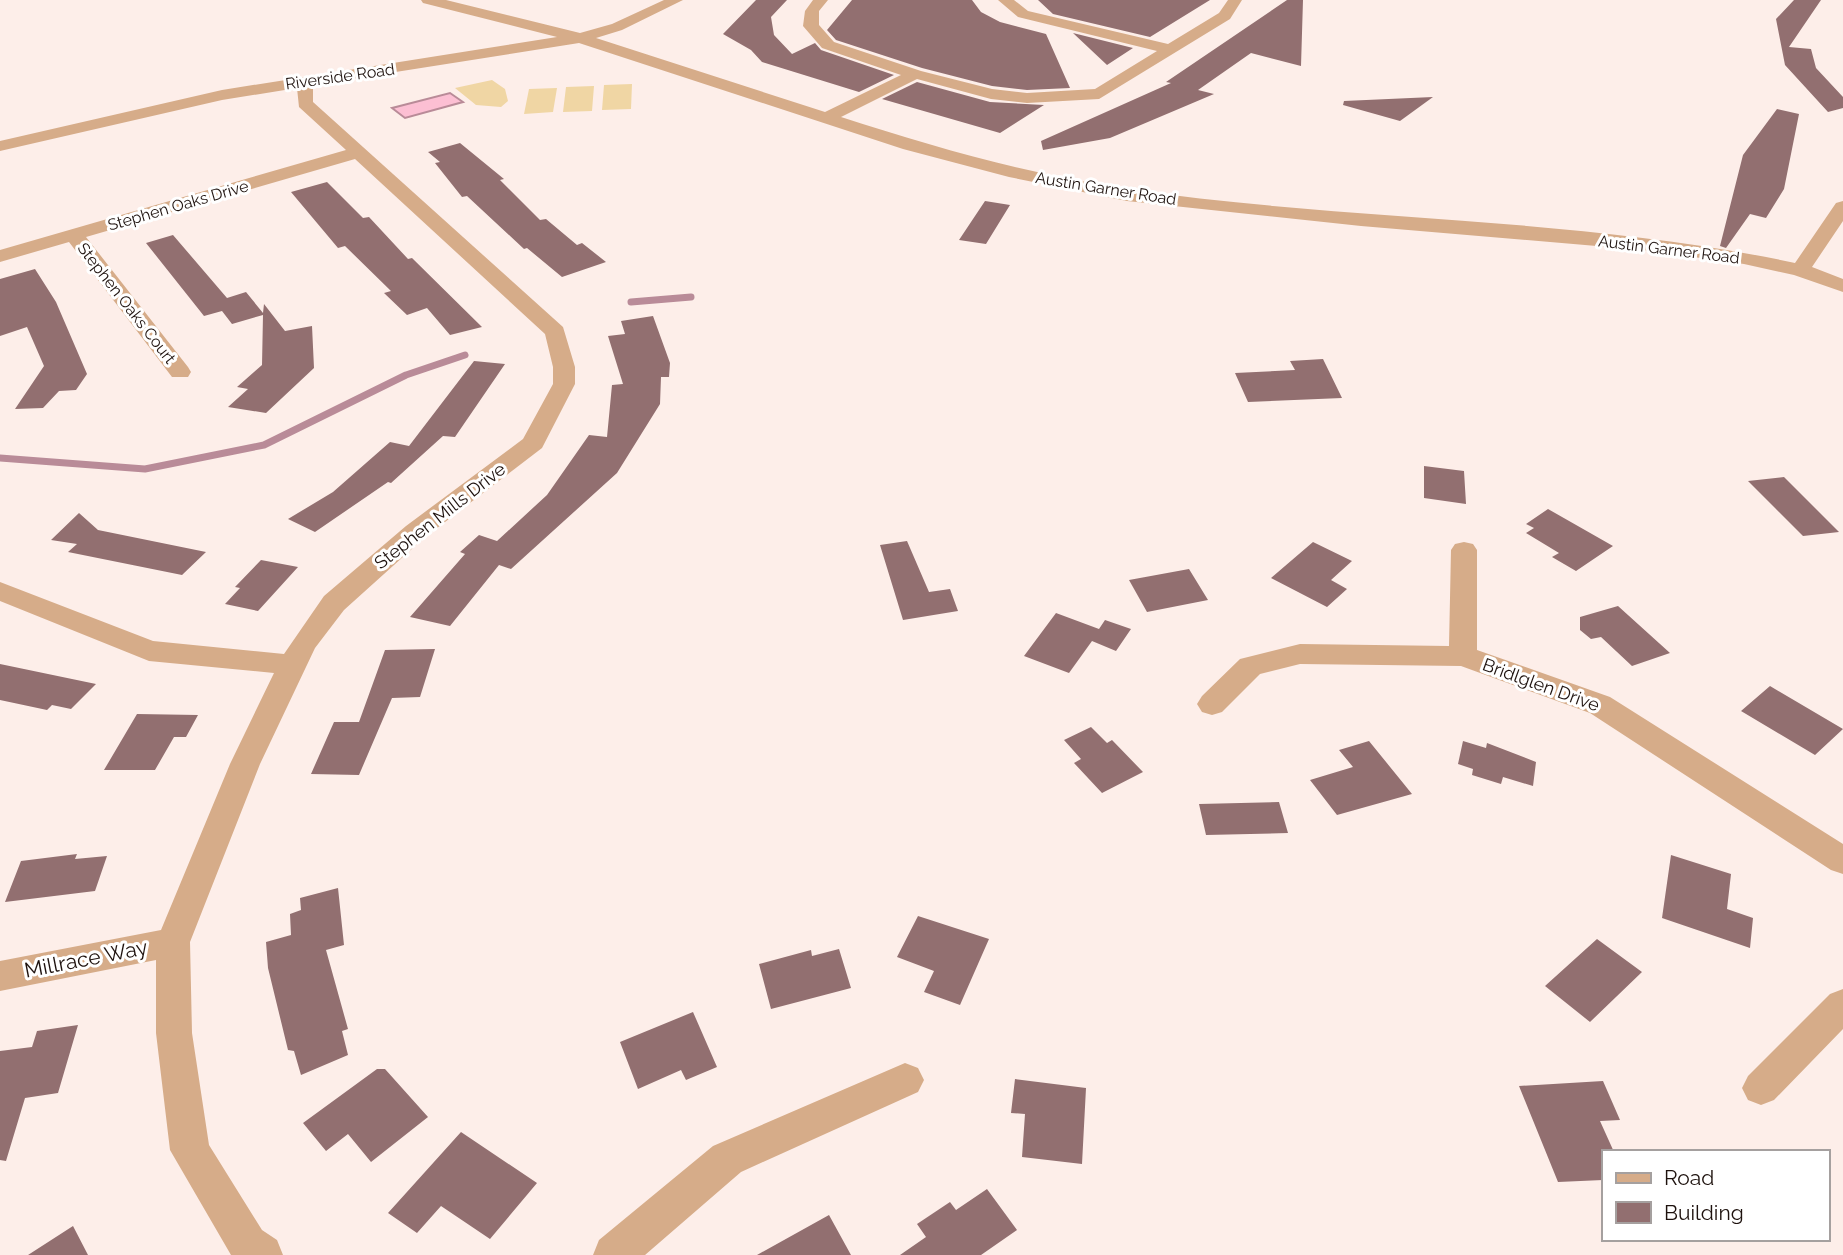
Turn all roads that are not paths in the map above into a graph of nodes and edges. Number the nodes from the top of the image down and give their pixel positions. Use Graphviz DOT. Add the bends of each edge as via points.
graph roads {
  1 [pos="429,0"];
  2 [pos="676,0"];
  3 [pos="821,0"];
  4 [pos="1004,0"];
  5 [pos="1235,0"];
  6 [pos="580,38"];
  7 [pos="1173,50"];
  8 [pos="915,74"];
  9 [pos="305,81"];
  10 [pos="828,117"];
  11 [pos="0,146"];
  12 [pos="356,153"];
  13 [pos="1843,206"];
  14 [pos="74,235"];
  15 [pos="0,256"];
  16 [pos="1800,271"];
  17 [pos="1843,286"];
  18 [pos="180,372"];
  19 [pos="1464,550"];
  20 [pos="0,591"];
  21 [pos="1463,656"];
  22 [pos="293,665"];
  23 [pos="1212,704"];
  24 [pos="1843,861"];
  25 [pos="173,942"];
  26 [pos="0,976"];
  27 [pos="1843,1004"];
  28 [pos="905,1080"];
  29 [pos="1761,1088"];
  30 [pos="262,1255"];
  31 [pos="614,1255"];
  1 -- 6 [label="street, Austin Garner Road"];
  2 -- 6 [label="street, Riverside Road"];
  3 -- 8 [label="street" via="812,11 811,26 828,45"];
  4 -- 7 [label="street" via="1023,14"];
  5 -- 7 [label="street" via="1225,16"];
  6 -- 9 [label="street, Riverside Road"];
  6 -- 10 [label="street, Austin Garner Road"];
  7 -- 8 [label="street" via="1070,109 1051,111 1033,108 1021,98"];
  8 -- 10 [label="street"];
  9 -- 11 [label="street, Riverside Road" via="222,95"];
  9 -- 12 [label="street, Stephen Mills Drive" via="305,103"];
  10 -- 16 [label="street, Austin Garner Road" via="1009,172 1127,195 1643,244"];
  12 -- 14 [label="street, Stephen Oaks Drive"];
  12 -- 22 [label="street, Stephen Mills Drive" via="555,332 565,367 564,384 533,443 415,532 334,603"];
  13 -- 16 [label="street"];
  14 -- 15 [label="street, Stephen Oaks Drive"];
  14 -- 18 [label="street, Stephen Oaks Court"];
  16 -- 17 [label="street, Austin Garner Road"];
  19 -- 21 [label="street"];
  20 -- 22 [label="street" via="149,651"];
  21 -- 23 [label="street, Bridlglen Drive" via="1300,654 1250,666"];
  21 -- 24 [label="street, Bridlglen Drive" via="1600,705"];
  22 -- 25 [label="street, Stephen Mills Drive" via="245,764"];
  25 -- 26 [label="street, Millrace Way"];
  25 -- 30 [label="street, Stephen Mills Drive" via="174,1033 190,1150 248,1244"];
  27 -- 29 [label="street"];
  28 -- 31 [label="street" via="727,1159"];
}
